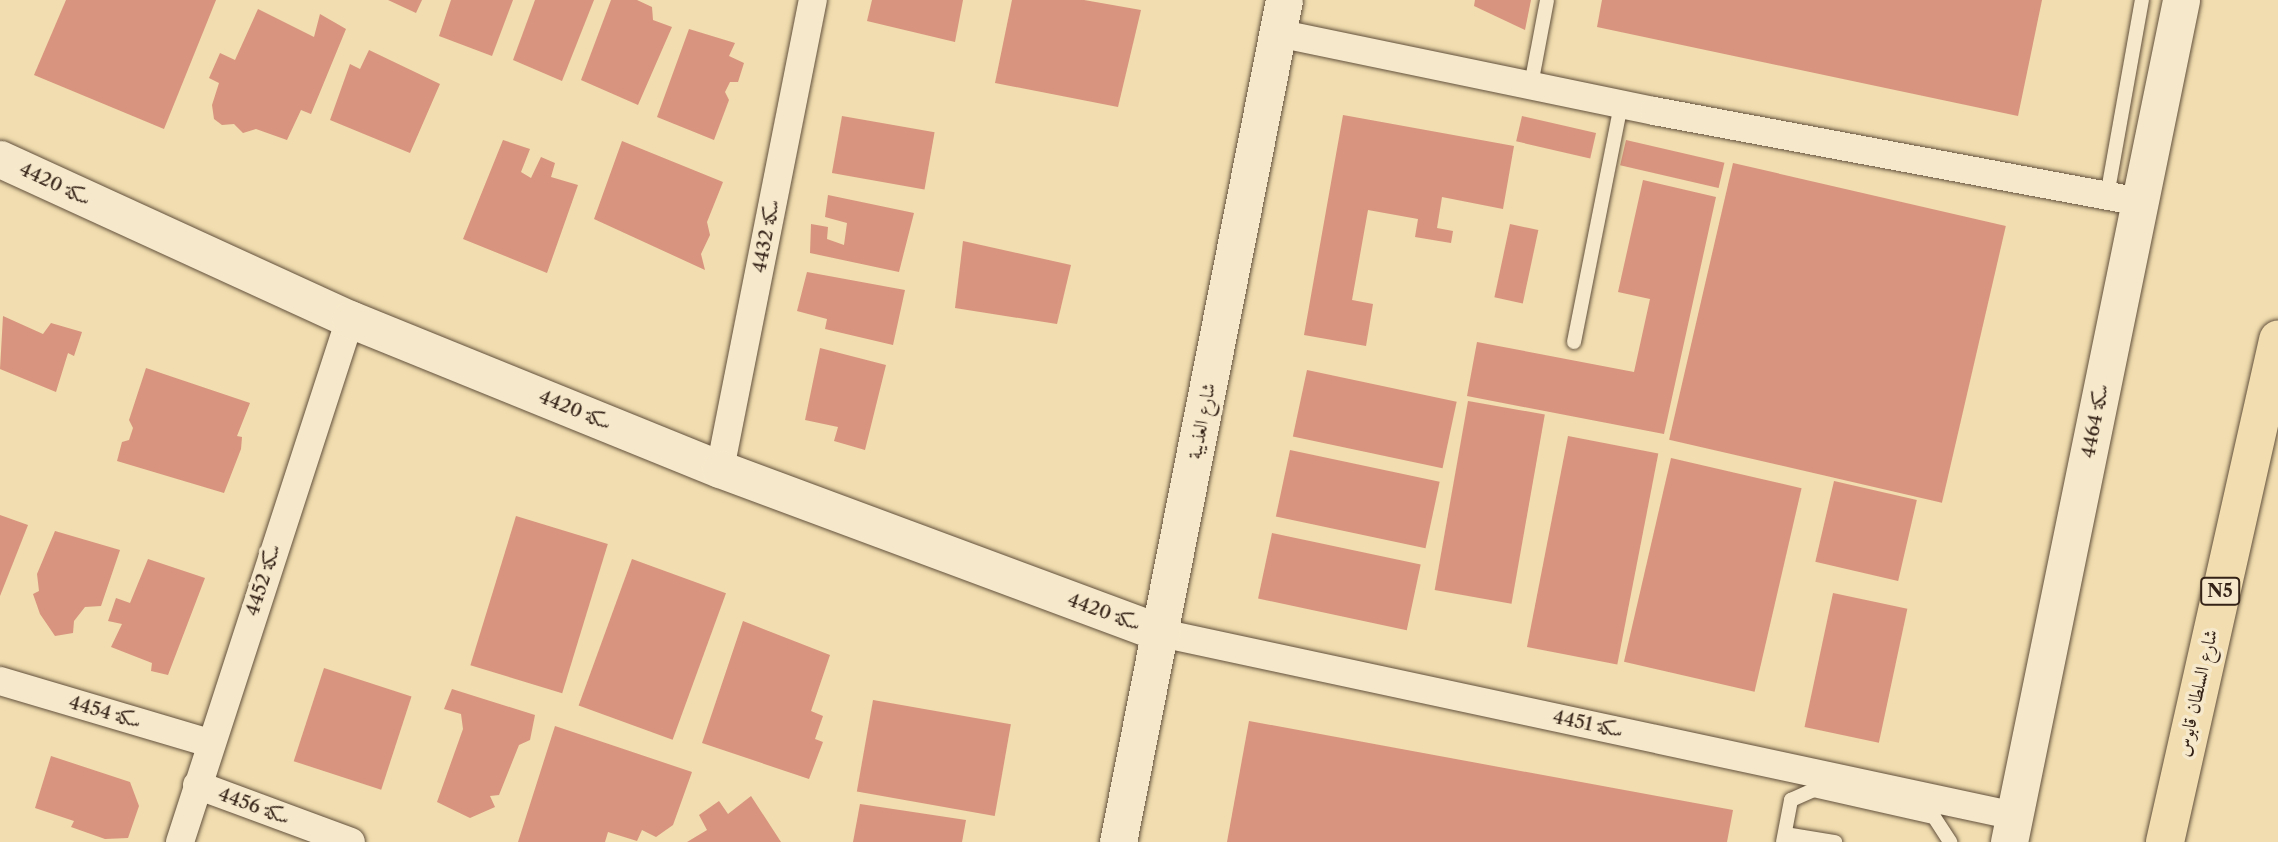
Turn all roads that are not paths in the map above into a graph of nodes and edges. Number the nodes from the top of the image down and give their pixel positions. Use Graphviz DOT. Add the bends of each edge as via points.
graph roads {
  1 [pos="1547,0"];
  2 [pos="2142,0"];
  3 [pos="2181,0"];
  4 [pos="810,1"];
  5 [pos="1280,17"];
  6 [pos="1531,85"];
  7 [pos="1621,104"];
  8 [pos="0,159"];
  9 [pos="2123,199"];
  10 [pos="350,319"];
  11 [pos="2278,340"];
  12 [pos="1574,342"];
  13 [pos="720,469"];
  14 [pos="1161,633"];
  15 [pos="0,681"];
  16 [pos="209,743"];
  17 [pos="197,785"];
  18 [pos="2012,829"];
  19 [pos="2158,836"];
  20 [pos="1784,838"];
  21 [pos="180,842"];
  22 [pos="351,842"];
  23 [pos="1118,842"];
  24 [pos="1835,842"];
  25 [pos="1950,842"];
  1 -- 6 [label="lane"];
  2 -- 9 [label="lane"];
  3 -- 9 [label="street, سكة 4464"];
  4 -- 13 [label="street, سكة 4432"];
  5 -- 6 [label="street"];
  5 -- 14 [label="street, شارع العذيبة"];
  6 -- 7 [label="street"];
  7 -- 9 [label="street"];
  7 -- 12 [label="lane"];
  8 -- 10 [label="street, سكة 4420"];
  9 -- 18 [label="street, سكة 4464"];
  10 -- 13 [label="street, سكة 4420"];
  10 -- 16 [label="street, سكة 4452"];
  11 -- 19 [label="highway, شارع السلطان قابوس / N5" via="2178,772"];
  13 -- 14 [label="street, سكة 4420"];
  14 -- 18 [label="street, سكة 4451"];
  14 -- 23 [label="street, شارع العذيبة"];
  15 -- 16 [label="street, سكة 4454"];
  16 -- 17 [label="street, سكة 4452"];
  17 -- 21 [label="street, سكة 4452"];
  17 -- 22 [label="street, سكة 4456"];
  20 -- 24 [label="lane"];
  20 -- 25 [label="lane" via="1791,800 1813,790 1934,817"];
}
